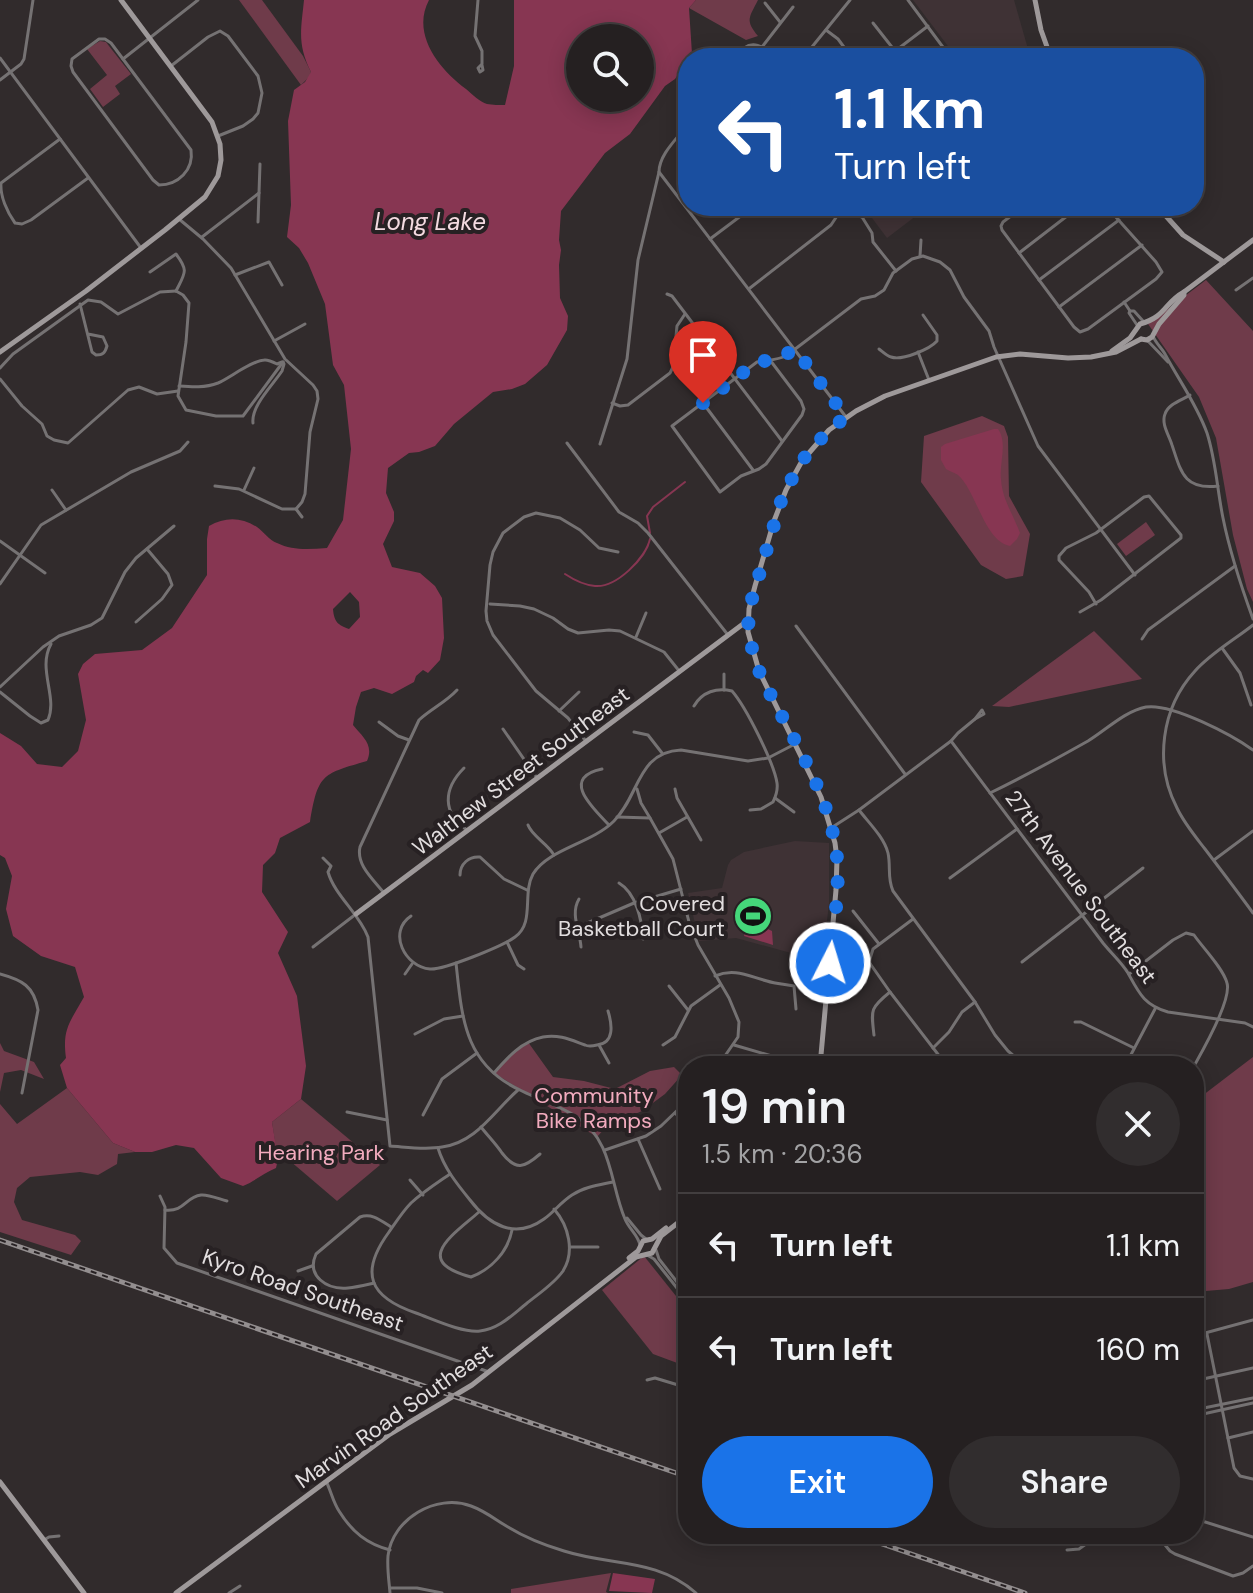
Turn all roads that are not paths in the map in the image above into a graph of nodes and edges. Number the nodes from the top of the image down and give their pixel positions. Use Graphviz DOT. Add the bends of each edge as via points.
graph roads {
  1 [pos="33,0"];
  2 [pos="121,0"];
  3 [pos="198,0"];
  4 [pos="478,0"];
  5 [pos="850,0"];
  6 [pos="908,0"];
  7 [pos="1035,0"];
  8 [pos="765,3"];
  9 [pos="793,7"];
  10 [pos="781,23"];
  11 [pos="873,23"];
  12 [pos="928,26"];
  13 [pos="826,30"];
  14 [pos="150,38"];
  15 [pos="762,47"];
  16 [pos="743,48"];
  17 [pos="811,48"];
  18 [pos="845,48"];
  19 [pos="893,48"];
  20 [pos="899,48"];
  21 [pos="944,48"];
  22 [pos="1048,48"];
  23 [pos="0,58"];
  24 [pos="123,59"];
  25 [pos="482,65"];
  26 [pos="171,66"];
  27 [pos="10,72"];
  28 [pos="0,80"];
  29 [pos="218,136"];
  30 [pos="678,137"];
  31 [pos="60,139"];
  32 [pos="260,164"];
  33 [pos="659,172"];
  34 [pos="89,177"];
  35 [pos="259,193"];
  36 [pos="678,197"];
  37 [pos="692,216"];
  38 [pos="738,216"];
  39 [pos="837,216"];
  40 [pos="859,216"];
  41 [pos="1011,216"];
  42 [pos="1067,216"];
  43 [pos="1115,216"];
  44 [pos="1166,216"];
  45 [pos="179,219"];
  46 [pos="1119,220"];
  47 [pos="258,222"];
  48 [pos="201,237"];
  49 [pos="710,239"];
  50 [pos="921,240"];
  51 [pos="1253,240"];
  52 [pos="1142,245"];
  53 [pos="142,248"];
  54 [pos="1019,253"];
  55 [pos="920,256"];
  56 [pos="1224,262"];
  57 [pos="896,271"];
  58 [pos="150,272"];
  59 [pos="235,275"];
  60 [pos="1253,278"];
  61 [pos="1039,280"];
  62 [pos="282,285"];
  63 [pos="749,289"];
  64 [pos="1236,290"];
  65 [pos="176,291"];
  66 [pos="1184,292"];
  67 [pos="667,294"];
  68 [pos="1124,302"];
  69 [pos="80,304"];
  70 [pos="1059,307"];
  71 [pos="1130,311"];
  72 [pos="686,314"];
  73 [pos="923,315"];
  74 [pos="1147,322"];
  75 [pos="305,324"];
  76 [pos="1137,328"];
  77 [pos="1154,333"];
  78 [pos="88,334"];
  79 [pos="1144,339"];
  80 [pos="274,341"];
  81 [pos="795,349"];
  82 [pos="879,349"];
  83 [pos="0,352"];
  84 [pos="918,352"];
  85 [pos="1111,352"];
  86 [pos="998,356"];
  87 [pos="770,360"];
  88 [pos="284,361"];
  89 [pos="1168,362"];
  90 [pos="0,368"];
  91 [pos="0,379"];
  92 [pos="735,379"];
  93 [pos="929,380"];
  94 [pos="831,384"];
  95 [pos="179,388"];
  96 [pos="825,388"];
  97 [pos="1190,395"];
  98 [pos="612,403"];
  99 [pos="703,403"];
  100 [pos="846,417"];
  101 [pos="253,423"];
  102 [pos="782,441"];
  103 [pos="188,442"];
  104 [pos="567,443"];
  105 [pos="600,444"];
  106 [pos="254,468"];
  107 [pos="754,471"];
  108 [pos="215,486"];
  109 [pos="1218,486"];
  110 [pos="52,490"];
  111 [pos="243,491"];
  112 [pos="296,509"];
  113 [pos="66,510"];
  114 [pos="302,517"];
  115 [pos="174,526"];
  116 [pos="1101,530"];
  117 [pos="0,541"];
  118 [pos="147,549"];
  119 [pos="618,552"];
  120 [pos="20,554"];
  121 [pos="1235,566"];
  122 [pos="45,573"];
  123 [pos="1135,575"];
  124 [pos="0,584"];
  125 [pos="1096,604"];
  126 [pos="488,605"];
  127 [pos="1080,612"];
  128 [pos="646,613"];
  129 [pos="1253,619"];
  130 [pos="748,620"];
  131 [pos="136,622"];
  132 [pos="1253,625"];
  133 [pos="796,626"];
  134 [pos="728,635"];
  135 [pos="636,637"];
  136 [pos="1142,639"];
  137 [pos="53,641"];
  138 [pos="1222,648"];
  139 [pos="680,672"];
  140 [pos="724,674"];
  141 [pos="0,689"];
  142 [pos="457,690"];
  143 [pos="724,690"];
  144 [pos="579,692"];
  145 [pos="1251,705"];
  146 [pos="694,706"];
  147 [pos="1171,710"];
  148 [pos="559,711"];
  149 [pos="975,719"];
  150 [pos="379,722"];
  151 [pos="503,729"];
  152 [pos="634,732"];
  153 [pos="409,740"];
  154 [pos="951,741"];
  155 [pos="587,742"];
  156 [pos="795,744"];
  157 [pos="1253,750"];
  158 [pos="662,753"];
  159 [pos="768,758"];
  160 [pos="464,768"];
  161 [pos="602,769"];
  162 [pos="905,774"];
  163 [pos="537,778"];
  164 [pos="637,785"];
  165 [pos="675,789"];
  166 [pos="990,793"];
  167 [pos="775,798"];
  168 [pos="750,810"];
  169 [pos="859,810"];
  170 [pos="794,812"];
  171 [pos="617,817"];
  172 [pos="688,817"];
  173 [pos="650,818"];
  174 [pos="528,825"];
  175 [pos="609,825"];
  176 [pos="831,828"];
  177 [pos="1017,829"];
  178 [pos="467,830"];
  179 [pos="1253,831"];
  180 [pos="659,833"];
  181 [pos="701,840"];
  182 [pos="554,855"];
  183 [pos="323,858"];
  184 [pos="1214,860"];
  185 [pos="1143,868"];
  186 [pos="460,875"];
  187 [pos="950,878"];
  188 [pos="619,883"];
  189 [pos="681,889"];
  190 [pos="527,890"];
  191 [pos="384,893"];
  192 [pos="579,899"];
  193 [pos="634,903"];
  194 [pos="853,911"];
  195 [pos="1253,911"];
  196 [pos="356,914"];
  197 [pos="1082,915"];
  198 [pos="411,916"];
  199 [pos="913,919"];
  200 [pos="578,927"];
  201 [pos="643,939"];
  202 [pos="507,942"];
  203 [pos="879,944"];
  204 [pos="313,947"];
  205 [pos="581,947"];
  206 [pos="413,962"];
  207 [pos="1022,962"];
  208 [pos="456,963"];
  209 [pos="524,969"];
  210 [pos="0,974"];
  211 [pos="405,974"];
  212 [pos="1129,974"];
  213 [pos="715,976"];
  214 [pos="720,985"];
  215 [pos="669,986"];
  216 [pos="890,992"];
  217 [pos="975,1002"];
  218 [pos="796,1009"];
  219 [pos="1156,1009"];
  220 [pos="688,1010"];
  221 [pos="608,1011"];
  222 [pos="463,1016"];
  223 [pos="1218,1019"];
  224 [pos="1075,1022"];
  225 [pos="1253,1027"];
  226 [pos="415,1034"];
  227 [pos="874,1035"];
  228 [pos="599,1045"];
  229 [pos="663,1045"];
  230 [pos="734,1045"];
  231 [pos="933,1048"];
  232 [pos="1134,1048"];
  233 [pos="477,1053"];
  234 [pos="726,1056"];
  235 [pos="772,1056"];
  236 [pos="821,1056"];
  237 [pos="939,1056"];
  238 [pos="1014,1056"];
  239 [pos="1130,1056"];
  240 [pos="1199,1056"];
  241 [pos="609,1063"];
  242 [pos="494,1073"];
  243 [pos="518,1090"];
  244 [pos="22,1093"];
  245 [pos="678,1110"];
  246 [pos="347,1112"];
  247 [pos="675,1113"];
  248 [pos="423,1115"];
  249 [pos="678,1116"];
  250 [pos="387,1120"];
  251 [pos="481,1127"];
  252 [pos="638,1139"];
  253 [pos="438,1148"];
  254 [pos="605,1150"];
  255 [pos="540,1154"];
  256 [pos="450,1174"];
  257 [pos="410,1180"];
  258 [pos="614,1181"];
  259 [pos="660,1189"];
  260 [pos="423,1195"];
  261 [pos="160,1196"];
  262 [pos="227,1201"];
  263 [pos="554,1209"];
  264 [pos="165,1210"];
  265 [pos="479,1212"];
  266 [pos="623,1212"];
  267 [pos="678,1220"];
  268 [pos="678,1222"];
  269 [pos="392,1228"];
  270 [pos="512,1230"];
  271 [pos="649,1239"];
  272 [pos="640,1246"];
  273 [pos="570,1247"];
  274 [pos="598,1247"];
  275 [pos="656,1247"];
  276 [pos="646,1254"];
  277 [pos="441,1259"];
  278 [pos="433,1262"];
  279 [pos="312,1266"];
  280 [pos="298,1271"];
  281 [pos="374,1283"];
  282 [pos="678,1283"];
  283 [pos="678,1289"];
  284 [pos="589,1292"];
  285 [pos="1253,1320"];
  286 [pos="1204,1334"];
  287 [pos="1207,1334"];
  288 [pos="1253,1368"];
  289 [pos="489,1372"];
  290 [pos="1216,1376"];
  291 [pos="1204,1379"];
  292 [pos="647,1380"];
  293 [pos="678,1385"];
  294 [pos="1253,1400"];
  295 [pos="1222,1405"];
  296 [pos="1204,1408"];
  297 [pos="1223,1411"];
  298 [pos="1204,1414"];
  299 [pos="1253,1432"];
  300 [pos="1228,1438"];
  301 [pos="1253,1479"];
  302 [pos="326,1481"];
  303 [pos="0,1482"];
  304 [pos="1204,1522"];
  305 [pos="59,1536"];
  306 [pos="1253,1537"];
  307 [pos="44,1540"];
  308 [pos="1086,1544"];
  309 [pos="1164,1544"];
  310 [pos="390,1550"];
  311 [pos="1067,1550"];
  312 [pos="1253,1566"];
  313 [pos="240,1586"];
  314 [pos="390,1590"];
  315 [pos="84,1593"];
  316 [pos="176,1593"];
  317 [pos="229,1593"];
  318 [pos="442,1593"];
  319 [pos="696,1593"];
  1 -- 27 [label="street" via="24,59"];
  2 -- 14 [label="street"];
  3 -- 14 [label="street"];
  4 -- 25 [label="street" via="475,36"];
  5 -- 13 [label="street"];
  6 -- 12 [label="street"];
  7 -- 22 [label="street"];
  8 -- 10 [label="street"];
  9 -- 10 [label="street"];
  10 -- 15 [label="street"];
  11 -- 19 [label="street"];
  12 -- 20 [label="street"];
  12 -- 21 [label="street"];
  13 -- 17 [label="street"];
  13 -- 18 [label="street"];
  14 -- 24 [label="street"];
  14 -- 26 [label="street"];
  15 -- 16 [label="street"];
  23 -- 27 [label="street"];
  24 -- 24 [label="street" via="111,43 99,39 78,53 71,66 153,180 159,185 174,182 191,165 191,150"];
  26 -- 29 [label="street"];
  26 -- 29 [label="street" via="220,31 258,76 262,93 257,115"];
  27 -- 28 [label="street"];
  27 -- 31 [label="street"];
  29 -- 45 [label="street" via="221,160 214,184"];
  30 -- 33 [label="street" via="660,161"];
  31 -- 34 [label="street"];
  31 -- 34 [label="street" via="1,183 15,223 31,220"];
  32 -- 35 [label="street"];
  33 -- 36 [label="street"];
  33 -- 98 [label="street" via="638,260 627,359"];
  34 -- 53 [label="street"];
  35 -- 47 [label="street"];
  35 -- 48 [label="street"];
  37 -- 49 [label="street"];
  38 -- 49 [label="street"];
  39 -- 63 [label="street"];
  40 -- 57 [label="street"];
  41 -- 54 [label="street" via="1001,226"];
  42 -- 54 [label="street"];
  43 -- 46 [label="street"];
  44 -- 56 [label="street" via="1183,235"];
  45 -- 48 [label="street"];
  45 -- 53 [label="street"];
  46 -- 52 [label="street"];
  46 -- 61 [label="street"];
  48 -- 59 [label="street"];
  49 -- 63 [label="street"];
  50 -- 55 [label="street"];
  51 -- 56 [label="street"];
  52 -- 68 [label="street" via="1162,272"];
  52 -- 70 [label="street"];
  53 -- 83 [label="street"];
  54 -- 61 [label="street"];
  55 -- 57 [label="street"];
  55 -- 86 [label="street" via="940,262 956,277"];
  56 -- 66 [label="street"];
  57 -- 81 [label="street" via="884,290 861,299"];
  58 -- 65 [label="street" via="176,254 185,272"];
  59 -- 62 [label="street" via="269,262"];
  59 -- 80 [label="street"];
  60 -- 64 [label="street"];
  61 -- 70 [label="street"];
  63 -- 81 [label="street"];
  65 -- 69 [label="street" via="160,292 118,314 101,302"];
  65 -- 95 [label="street" via="189,303"];
  66 -- 74 [label="street"];
  66 -- 77 [label="street"];
  67 -- 72 [label="street"];
  68 -- 70 [label="street" via="1084,331 1077,331"];
  68 -- 71 [label="street"];
  69 -- 78 [label="street"];
  69 -- 90 [label="street"];
  71 -- 74 [label="street"];
  71 -- 76 [label="street"];
  72 -- 92 [label="street"];
  72 -- 98 [label="street" via="677,326 670,373 628,405"];
  73 -- 84 [label="street" via="937,341"];
  74 -- 76 [label="street"];
  74 -- 77 [label="street"];
  75 -- 80 [label="street"];
  76 -- 79 [label="street"];
  76 -- 85 [label="street"];
  77 -- 79 [label="street"];
  77 -- 89 [label="street"];
  78 -- 78 [label="street" via="92,352 106,352 103,337"];
  79 -- 85 [label="street"];
  79 -- 89 [label="street"];
  80 -- 88 [label="street"];
  81 -- 87 [label="street"];
  81 -- 96 [label="street"];
  82 -- 84 [label="street" via="899,358"];
  84 -- 93 [label="street"];
  85 -- 86 [label="street" via="1076,359"];
  86 -- 93 [label="street"];
  86 -- 116 [label="street" via="1038,446"];
  87 -- 92 [label="street" via="757,362"];
  87 -- 102 [label="street" via="804,409"];
  88 -- 95 [label="street" via="259,361 212,385"];
  88 -- 95 [label="street" via="243,416 186,410"];
  88 -- 101 [label="street" via="255,408"];
  88 -- 112 [label="street" via="313,385 318,396 305,494"];
  89 -- 97 [label="street"];
  91 -- 95 [label="street" via="47,436 68,443 128,390 139,387 157,394"];
  92 -- 99 [label="street"];
  92 -- 102 [label="street"];
  93 -- 100 [label="street"];
  94 -- 96 [label="street"];
  96 -- 100 [label="street"];
  97 -- 109 [label="street" via="1208,436"];
  97 -- 109 [label="street" via="1168,408 1164,424 1185,477 1199,486"];
  98 -- 105 [label="street"];
  99 -- 107 [label="street"];
  99 -- 107 [label="street" via="672,426 720,492"];
  100 -- 130 [label="street" via="807,454 786,490"];
  102 -- 107 [label="street"];
  103 -- 113 [label="street"];
  104 -- 134 [label="street" via="619,512 648,533"];
  106 -- 111 [label="street"];
  108 -- 111 [label="street"];
  109 -- 121 [label="street"];
  110 -- 113 [label="street"];
  111 -- 112 [label="street" via="282,509"];
  112 -- 114 [label="street"];
  113 -- 120 [label="street" via="41,525"];
  115 -- 118 [label="street"];
  116 -- 123 [label="street"];
  116 -- 123 [label="street" via="1149,496 1181,535"];
  116 -- 125 [label="street" via="1066,548 1059,558"];
  117 -- 120 [label="street"];
  118 -- 131 [label="street" via="172,585"];
  118 -- 137 [label="street" via="125,572 102,618"];
  119 -- 126 [label="street" via="599,548 560,518 531,514 499,538 490,565"];
  120 -- 122 [label="street"];
  120 -- 124 [label="street"];
  121 -- 129 [label="street"];
  121 -- 136 [label="street"];
  123 -- 125 [label="street"];
  125 -- 127 [label="street"];
  126 -- 135 [label="street" via="527,607 578,633 612,630"];
  126 -- 148 [label="street" via="493,635 536,691"];
  128 -- 135 [label="street"];
  130 -- 134 [label="street, Walthew Street Southeast"];
  130 -- 156 [label="street" via="756,664"];
  132 -- 138 [label="street"];
  133 -- 162 [label="street"];
  134 -- 139 [label="street, Walthew Street Southeast"];
  135 -- 139 [label="street" via="664,652"];
  137 -- 141 [label="street"];
  137 -- 141 [label="street" via="46,657 48,720 33,719"];
  138 -- 145 [label="street" via="1240,673"];
  138 -- 147 [label="street" via="1193,672"];
  139 -- 155 [label="street, Walthew Street Southeast"];
  140 -- 143 [label="street"];
  142 -- 153 [label="street" via="419,720"];
  143 -- 146 [label="street" via="702,695"];
  143 -- 159 [label="street" via="738,698"];
  144 -- 148 [label="street"];
  147 -- 157 [label="street"];
  147 -- 166 [label="street" via="1136,710"];
  147 -- 184 [label="street" via="1163,753 1169,789 1182,817"];
  148 -- 155 [label="street"];
  149 -- 154 [label="street"];
  150 -- 153 [label="street"];
  151 -- 163 [label="street"];
  152 -- 158 [label="street" via="648,735"];
  153 -- 191 [label="street" via="358,856"];
  154 -- 162 [label="street"];
  154 -- 166 [label="street, 27th Avenue Southeast"];
  155 -- 163 [label="street, Walthew Street Southeast"];
  156 -- 159 [label="street"];
  156 -- 176 [label="street"];
  158 -- 159 [label="street" via="681,750 742,761"];
  158 -- 164 [label="street" via="647,764"];
  159 -- 167 [label="street" via="777,783"];
  160 -- 178 [label="street" via="447,803"];
  161 -- 175 [label="street" via="585,778 581,790"];
  162 -- 169 [label="street"];
  163 -- 178 [label="street, Walthew Street Southeast"];
  164 -- 171 [label="street"];
  164 -- 173 [label="street"];
  165 -- 172 [label="street"];
  166 -- 177 [label="street, 27th Avenue Southeast"];
  167 -- 168 [label="street" via="768,806"];
  167 -- 170 [label="street"];
  169 -- 176 [label="street"];
  169 -- 199 [label="street" via="888,852 890,885"];
  171 -- 173 [label="street"];
  171 -- 175 [label="street"];
  172 -- 180 [label="street"];
  172 -- 181 [label="street"];
  173 -- 180 [label="street"];
  174 -- 182 [label="street"];
  175 -- 182 [label="street"];
  176 -- 236 [label="street" via="837,876"];
  177 -- 187 [label="street"];
  177 -- 197 [label="street, 27th Avenue Southeast"];
  178 -- 191 [label="street, Walthew Street Southeast"];
  179 -- 184 [label="street"];
  180 -- 189 [label="street"];
  182 -- 190 [label="street" via="538,867"];
  183 -- 196 [label="street" via="331,866 332,883"];
  184 -- 195 [label="street"];
  185 -- 197 [label="street"];
  186 -- 190 [label="street" via="465,862 480,857 504,879"];
  188 -- 193 [label="street"];
  189 -- 193 [label="street"];
  189 -- 213 [label="street" via="694,936"];
  190 -- 202 [label="street" via="524,928"];
  191 -- 196 [label="street, Walthew Street Southeast"];
  192 -- 200 [label="street"];
  193 -- 200 [label="street"];
  193 -- 201 [label="street"];
  194 -- 203 [label="street"];
  196 -- 204 [label="street, Walthew Street Southeast"];
  196 -- 250 [label="street" via="368,937"];
  197 -- 207 [label="street"];
  197 -- 212 [label="street, 27th Avenue Southeast"];
  198 -- 206 [label="street" via="399,934 401,947"];
  199 -- 203 [label="street"];
  199 -- 217 [label="street"];
  200 -- 205 [label="street"];
  202 -- 208 [label="street"];
  202 -- 209 [label="street"];
  203 -- 216 [label="street" via="869,962"];
  206 -- 208 [label="street" via="432,969"];
  206 -- 211 [label="street"];
  208 -- 222 [label="street"];
  210 -- 244 [label="street" via="30,989 38,1010"];
  212 -- 219 [label="street, 27th Avenue Southeast" via="1130,982"];
  212 -- 223 [label="street" via="1181,935 1194,935 1228,985"];
  213 -- 214 [label="street"];
  213 -- 218 [label="street" via="736,972 794,986"];
  214 -- 220 [label="street"];
  214 -- 230 [label="street" via="739,1022"];
  215 -- 220 [label="street"];
  216 -- 227 [label="street" via="873,1007"];
  216 -- 231 [label="street"];
  217 -- 231 [label="street"];
  217 -- 238 [label="street"];
  219 -- 223 [label="street, 27th Avenue Southeast"];
  219 -- 232 [label="street"];
  220 -- 229 [label="street" via="675,1037"];
  221 -- 228 [label="street" via="612,1027 608,1041"];
  222 -- 226 [label="street"];
  222 -- 233 [label="street"];
  223 -- 225 [label="street, 27th Avenue Southeast"];
  223 -- 240 [label="street"];
  224 -- 232 [label="street"];
  228 -- 241 [label="street"];
  228 -- 242 [label="street" via="542,1037 521,1046"];
  230 -- 234 [label="street"];
  230 -- 235 [label="street"];
  231 -- 237 [label="street"];
  232 -- 239 [label="street"];
  233 -- 242 [label="street"];
  233 -- 248 [label="street" via="442,1079"];
  242 -- 243 [label="street"];
  243 -- 251 [label="street"];
  243 -- 254 [label="street" via="577,1117"];
  245 -- 247 [label="street"];
  246 -- 250 [label="street"];
  247 -- 249 [label="street"];
  247 -- 252 [label="street"];
  250 -- 253 [label="street" via="390,1146"];
  251 -- 253 [label="street" via="462,1142"];
  251 -- 255 [label="street" via="514,1166"];
  252 -- 254 [label="street"];
  252 -- 259 [label="street"];
  253 -- 256 [label="street"];
  254 -- 258 [label="street"];
  256 -- 260 [label="street"];
  256 -- 265 [label="street"];
  257 -- 260 [label="street"];
  258 -- 263 [label="street" via="579,1191"];
  258 -- 266 [label="street"];
  260 -- 269 [label="street"];
  261 -- 264 [label="street, Kyro Road Southeast"];
  262 -- 264 [label="street" via="203,1194"];
  263 -- 270 [label="street" via="536,1223"];
  263 -- 273 [label="street"];
  264 -- 289 [label="street, Kyro Road Southeast" via="164,1248 177,1263"];
  265 -- 270 [label="street"];
  265 -- 277 [label="street" via="446,1241"];
  266 -- 271 [label="street"];
  266 -- 272 [label="street"];
  267 -- 271 [label="street"];
  268 -- 275 [label="street"];
  269 -- 279 [label="street" via="374,1216 360,1217 316,1254"];
  269 -- 281 [label="street" via="375,1252"];
  270 -- 277 [label="street" via="498,1258 476,1276 450,1269"];
  271 -- 272 [label="street"];
  271 -- 275 [label="street"];
  272 -- 276 [label="street"];
  272 -- 284 [label="street, Marvin Road Southeast"];
  273 -- 274 [label="street"];
  273 -- 281 [label="street" via="557,1278 484,1331 400,1308 381,1296"];
  275 -- 276 [label="street"];
  275 -- 282 [label="street"];
  276 -- 283 [label="street"];
  276 -- 284 [label="street, Marvin Road Southeast"];
  277 -- 278 [label="street"];
  279 -- 280 [label="street"];
  279 -- 281 [label="street" via="321,1281 333,1286"];
  284 -- 289 [label="street, Marvin Road Southeast"];
  285 -- 287 [label="street"];
  286 -- 287 [label="street"];
  287 -- 290 [label="street"];
  288 -- 290 [label="street"];
  289 -- 302 [label="street, Marvin Road Southeast"];
  290 -- 291 [label="street"];
  290 -- 295 [label="street"];
  292 -- 293 [label="street"];
  294 -- 295 [label="street"];
  294 -- 297 [label="street"];
  295 -- 296 [label="street"];
  295 -- 297 [label="street"];
  297 -- 298 [label="street"];
  297 -- 300 [label="street"];
  299 -- 300 [label="street"];
  300 -- 301 [label="street" via="1234,1468"];
  302 -- 310 [label="street" via="354,1530 370,1544"];
  302 -- 316 [label="street, Marvin Road Southeast"];
  303 -- 307 [label="street"];
  304 -- 306 [label="street"];
  305 -- 307 [label="street"];
  307 -- 315 [label="street"];
  308 -- 311 [label="street"];
  309 -- 312 [label="street" via="1175,1554 1233,1576"];
  310 -- 314 [label="street"];
  310 -- 319 [label="street" via="400,1528 417,1513 434,1505 465,1504 536,1542 584,1557 651,1567"];
  313 -- 317 [label="street"];
  314 -- 318 [label="street"];
}
